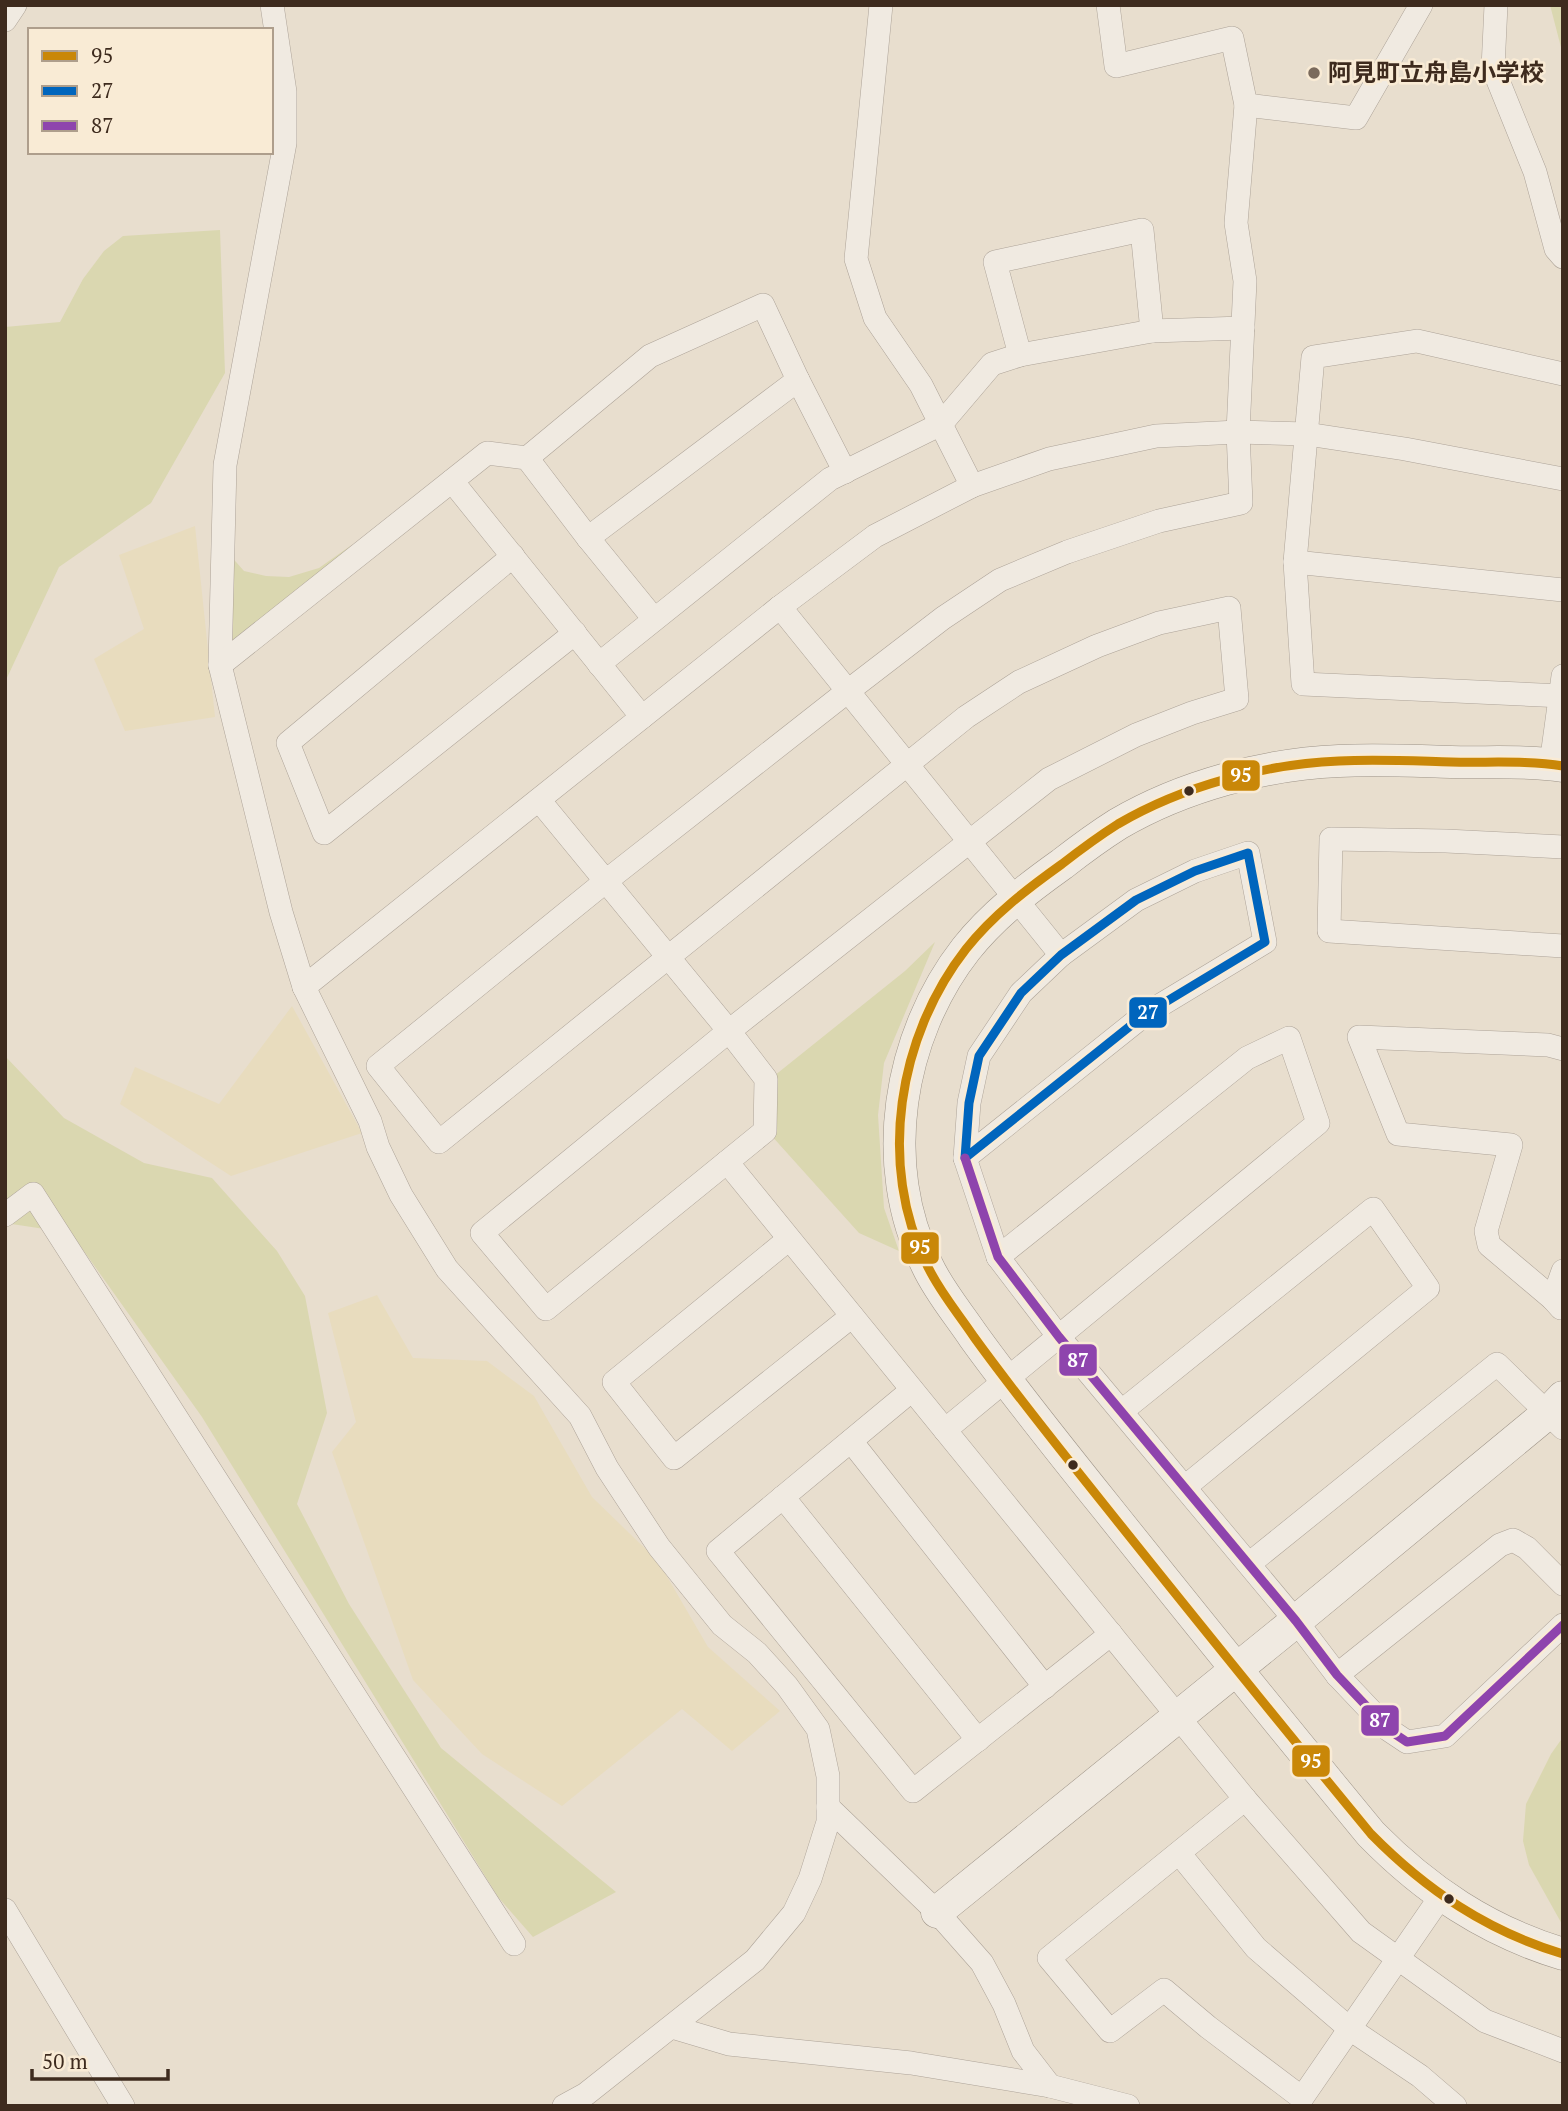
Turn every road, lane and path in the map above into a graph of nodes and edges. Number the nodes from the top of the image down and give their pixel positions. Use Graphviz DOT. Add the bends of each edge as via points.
graph roads {
  1 [pos="15,5"];
  2 [pos="272,5"];
  3 [pos="881,5"];
  4 [pos="1108,5"];
  5 [pos="1421,5"];
  6 [pos="1496,5"];
  7 [pos="5,20"];
  8 [pos="1247,105"];
  9 [pos="1563,257"];
  10 [pos="1243,328"];
  11 [pos="1152,331"];
  12 [pos="1020,355"];
  13 [pos="1563,374"];
  14 [pos="798,380"];
  15 [pos="941,424"];
  16 [pos="1238,432"];
  17 [pos="1307,434"];
  18 [pos="527,458"];
  19 [pos="845,472"];
  20 [pos="1563,479"];
  21 [pos="452,481"];
  22 [pos="972,485"];
  23 [pos="588,538"];
  24 [pos="513,556"];
  25 [pos="1295,562"];
  26 [pos="1563,590"];
  27 [pos="780,607"];
  28 [pos="654,619"];
  29 [pos="575,633"];
  30 [pos="599,664"];
  31 [pos="220,665"];
  32 [pos="1562,689"];
  33 [pos="848,691"];
  34 [pos="642,718"];
  35 [pos="908,765"];
  36 [pos="1557,765"];
  37 [pos="540,800"];
  38 [pos="971,842"];
  39 [pos="1563,847"];
  40 [pos="606,881"];
  41 [pos="1016,897"];
  42 [pos="1563,946"];
  43 [pos="1061,955"];
  44 [pos="668,956"];
  45 [pos="304,987"];
  46 [pos="729,1031"];
  47 [pos="1563,1049"];
  48 [pos="965,1158"];
  49 [pos="727,1162"];
  50 [pos="5,1215"];
  51 [pos="789,1239"];
  52 [pos="998,1258"];
  53 [pos="1563,1271"];
  54 [pos="1558,1304"];
  55 [pos="852,1316"];
  56 [pos="1059,1336"];
  57 [pos="1005,1381"];
  58 [pos="912,1390"];
  59 [pos="1122,1411"];
  60 [pos="1558,1413"];
  61 [pos="945,1430"];
  62 [pos="851,1441"];
  63 [pos="1185,1487"];
  64 [pos="783,1497"];
  65 [pos="1249,1564"];
  66 [pos="1563,1584"];
  67 [pos="1296,1621"];
  68 [pos="1563,1625"];
  69 [pos="1111,1634"];
  70 [pos="1236,1670"];
  71 [pos="1337,1675"];
  72 [pos="1045,1686"];
  73 [pos="1178,1717"];
  74 [pos="978,1740"];
  75 [pos="1245,1799"];
  76 [pos="828,1807"];
  77 [pos="1179,1853"];
  78 [pos="1441,1896"];
  79 [pos="5,1910"];
  80 [pos="937,1912"];
  81 [pos="514,1944"];
  82 [pos="1563,1954"];
  83 [pos="1398,1958"];
  84 [pos="672,2027"];
  85 [pos="1350,2029"];
  86 [pos="1563,2051"];
  87 [pos="1050,2086"];
  88 [pos="123,2106"];
  89 [pos="564,2106"];
  90 [pos="1128,2106"];
  91 [pos="1455,2106"];
  1 -- 7 [label="street"];
  2 -- 31 [label="street" via="285,92 285,143 225,465"];
  3 -- 15 [label="street" via="856,259 875,318 921,385"];
  4 -- 8 [label="street" via="1116,66 1233,38"];
  5 -- 8 [label="street" via="1356,118"];
  6 -- 9 [label="street" via="1493,68 1535,172 1556,249"];
  8 -- 10 [label="street" via="1236,223 1245,281"];
  10 -- 11 [label="street"];
  10 -- 16 [label="street"];
  11 -- 12 [label="street"];
  11 -- 12 [label="street" via="1142,230 995,262"];
  12 -- 15 [label="street" via="992,364"];
  13 -- 17 [label="street" via="1417,341 1313,357"];
  14 -- 18 [label="street" via="763,305 650,356"];
  14 -- 19 [label="street"];
  14 -- 23 [label="street"];
  15 -- 19 [label="street"];
  15 -- 22 [label="street"];
  16 -- 17 [label="street"];
  16 -- 22 [label="street" via="1156,436 1049,460"];
  16 -- 33 [label="street" via="1241,503 1159,521 1000,580"];
  17 -- 20 [label="street"];
  17 -- 25 [label="street"];
  18 -- 21 [label="street" via="487,453"];
  18 -- 23 [label="street"];
  19 -- 28 [label="street" via="830,479"];
  21 -- 24 [label="street"];
  21 -- 31 [label="street"];
  22 -- 27 [label="street" via="875,536"];
  23 -- 28 [label="street"];
  24 -- 29 [label="street"];
  24 -- 29 [label="street" via="288,743 324,833"];
  25 -- 26 [label="street"];
  25 -- 32 [label="street" via="1303,684"];
  27 -- 33 [label="street"];
  27 -- 34 [label="street"];
  28 -- 30 [label="street"];
  29 -- 30 [label="street"];
  30 -- 34 [label="street"];
  31 -- 45 [label="street"];
  32 -- 36 [label="street"];
  33 -- 35 [label="street"];
  33 -- 40 [label="street"];
  34 -- 37 [label="street"];
  35 -- 38 [label="street"];
  35 -- 38 [label="street" via="966,717 1019,682 1159,623 1229,608 1237,699 1181,717 1049,779"];
  35 -- 44 [label="street"];
  36 -- 41 [label="street" via="1337,761 1245,774 1156,805 1118,824"];
  37 -- 40 [label="street"];
  37 -- 45 [label="street"];
  38 -- 41 [label="street"];
  38 -- 46 [label="street"];
  39 -- 42 [label="street" via="1331,839 1329,931"];
  40 -- 44 [label="street"];
  40 -- 44 [label="street" via="378,1066 439,1142"];
  41 -- 43 [label="street"];
  41 -- 57 [label="street" via="965,950 940,988 906,1074 901,1129 903,1197 926,1265"];
  43 -- 48 [label="street" via="1021,993 979,1056 969,1103"];
  43 -- 48 [label="street" via="1136,900 1195,871 1248,853 1265,942 1144,1015"];
  44 -- 46 [label="street"];
  45 -- 76 [label="street" via="401,1195 447,1269 580,1416 607,1468 659,1546 722,1625 788,1686 818,1729 828,1776"];
  46 -- 49 [label="street" via="766,1079 765,1131"];
  46 -- 49 [label="street" via="482,1233 545,1309"];
  47 -- 54 [label="street" via="1359,1037 1398,1134 1511,1144 1486,1231 1489,1245"];
  48 -- 52 [label="street"];
  49 -- 51 [label="street"];
  50 -- 81 [label="street" via="33,1194"];
  51 -- 55 [label="street"];
  51 -- 55 [label="street" via="614,1382 674,1458"];
  52 -- 56 [label="street"];
  52 -- 56 [label="street" via="1248,1058 1289,1038 1318,1123"];
  53 -- 54 [label="street"];
  55 -- 58 [label="street"];
  56 -- 57 [label="street"];
  56 -- 59 [label="street"];
  57 -- 61 [label="street"];
  57 -- 70 [label="street"];
  58 -- 61 [label="street"];
  58 -- 62 [label="street"];
  59 -- 63 [label="street"];
  59 -- 63 [label="street" via="1373,1209 1429,1289"];
  60 -- 65 [label="street" via="1497,1364"];
  60 -- 67 [label="street"];
  61 -- 69 [label="street"];
  62 -- 64 [label="street"];
  62 -- 72 [label="street"];
  63 -- 65 [label="street"];
  64 -- 74 [label="street"];
  64 -- 74 [label="street" via="718,1551 913,1791"];
  65 -- 67 [label="street"];
  66 -- 71 [label="street" via="1527,1548 1513,1540 1500,1545"];
  67 -- 70 [label="street"];
  67 -- 71 [label="street"];
  68 -- 71 [label="street" via="1445,1735 1424,1741 1407,1742 1389,1730"];
  69 -- 72 [label="street"];
  69 -- 73 [label="street"];
  70 -- 73 [label="street"];
  70 -- 78 [label="street" via="1370,1834"];
  72 -- 74 [label="street"];
  73 -- 75 [label="street"];
  73 -- 80 [label="street"];
  75 -- 77 [label="street"];
  75 -- 83 [label="street" via="1361,1931"];
  76 -- 80 [label="street"];
  76 -- 84 [label="street" via="828,1822 810,1879 794,1913 755,1960"];
  77 -- 85 [label="street" via="1256,1948"];
  77 -- 85 [label="street" via="1049,1958 1110,2031 1164,1990 1302,2098"];
  78 -- 82 [label="street" via="1533,1945"];
  78 -- 83 [label="street"];
  79 -- 88 [label="street"];
  80 -- 87 [label="street" via="982,1963 1023,2051"];
  83 -- 85 [label="street"];
  83 -- 86 [label="street" via="1485,2021"];
  84 -- 87 [label="street" via="729,2044 911,2063"];
  84 -- 89 [label="street"];
  85 -- 91 [label="street"];
  87 -- 90 [label="street"];
}
